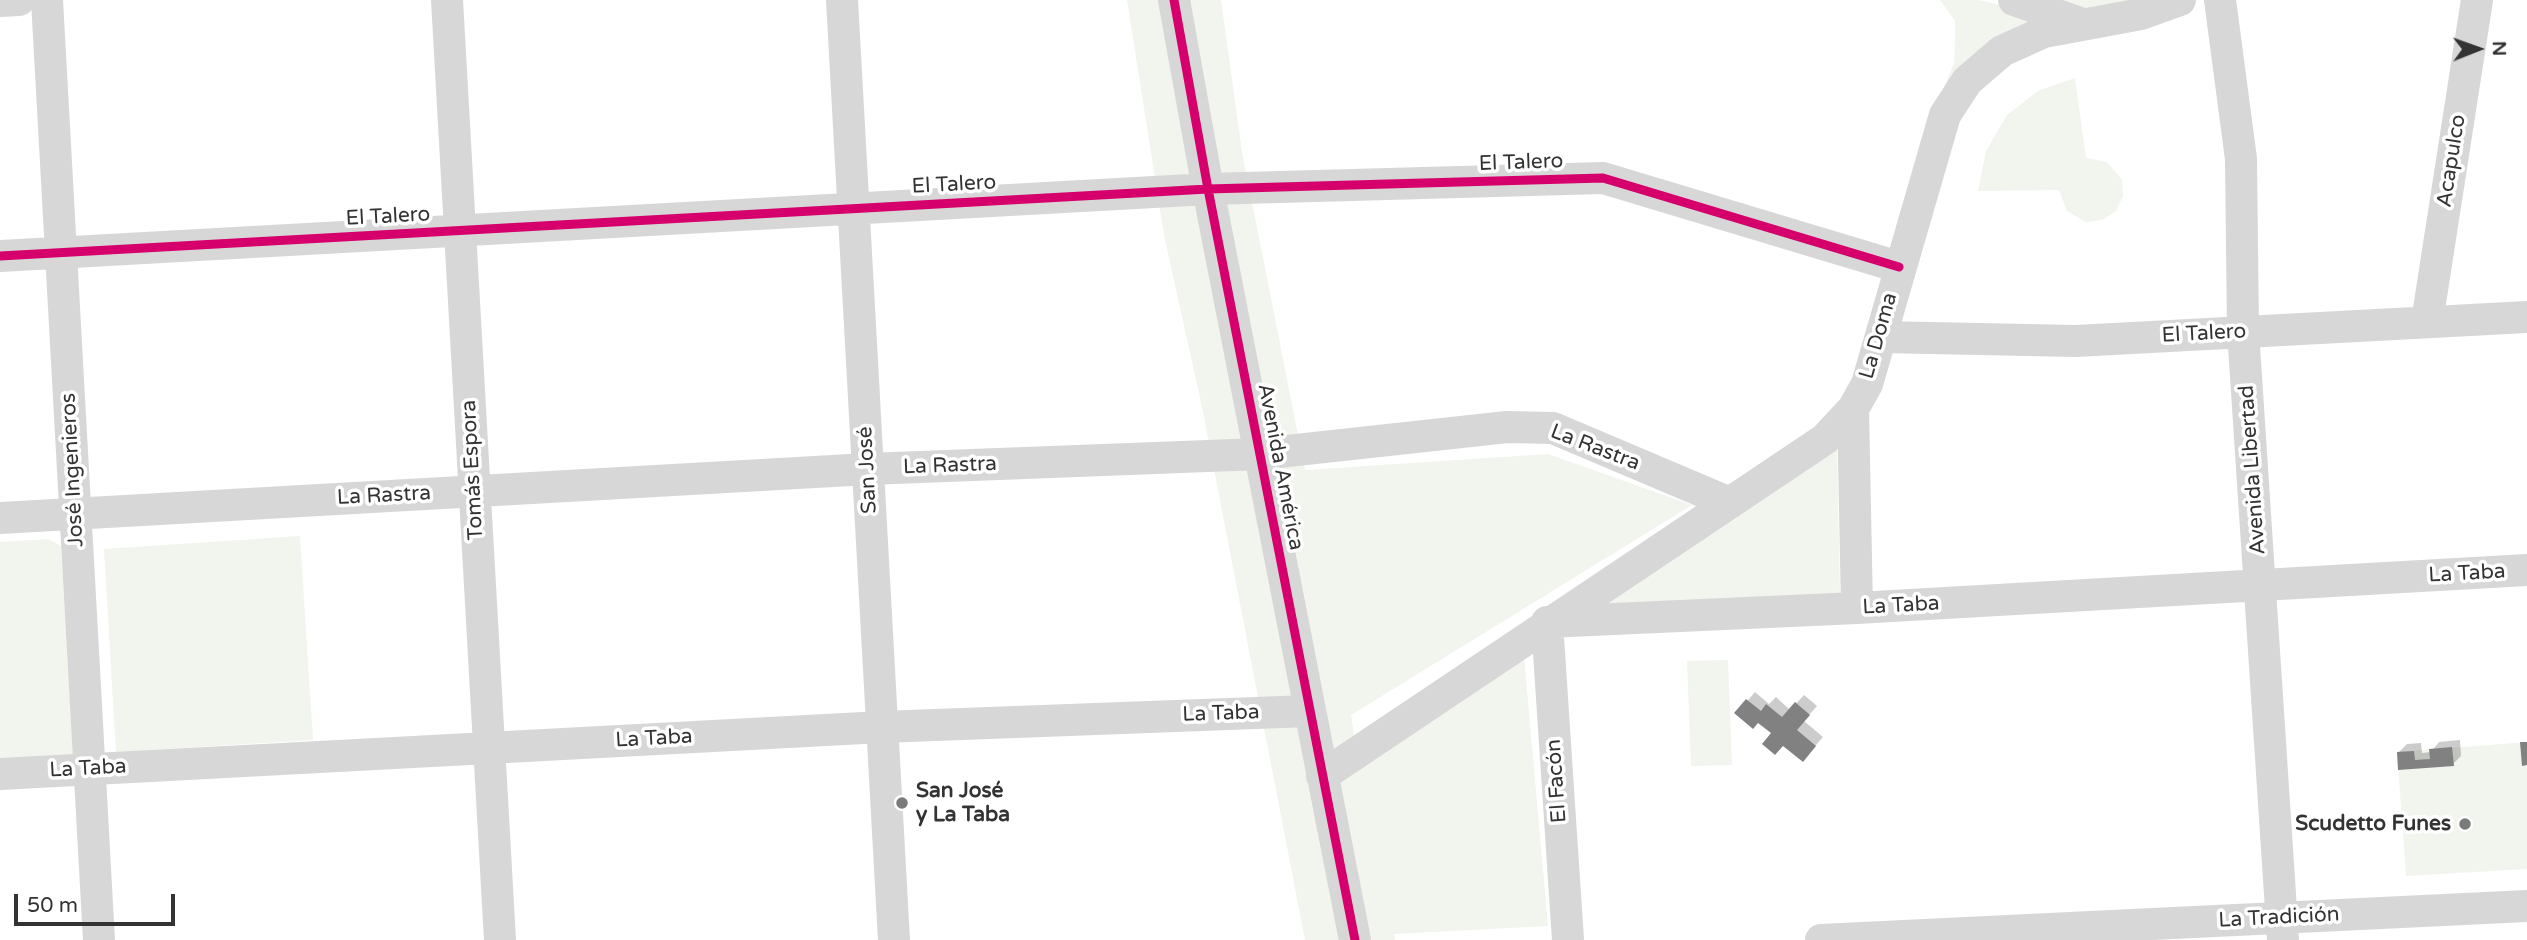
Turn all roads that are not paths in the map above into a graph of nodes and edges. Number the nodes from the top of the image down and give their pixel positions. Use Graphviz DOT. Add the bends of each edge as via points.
graph roads {
  1 [pos="19,0"];
  2 [pos="47,0"];
  3 [pos="446,0"];
  4 [pos="842,0"];
  5 [pos="1174,0"];
  6 [pos="2014,0"];
  7 [pos="2180,0"];
  8 [pos="2220,0"];
  9 [pos="2477,0"];
  10 [pos="0,1"];
  11 [pos="2083,24"];
  12 [pos="1208,189"];
  13 [pos="854,208"];
  14 [pos="460,230"];
  15 [pos="61,253"];
  16 [pos="0,256"];
  17 [pos="1899,267"];
  18 [pos="2527,317"];
  19 [pos="2427,322"];
  20 [pos="2244,331"];
  21 [pos="1881,337"];
  22 [pos="1853,409"];
  23 [pos="1260,453"];
  24 [pos="868,469"];
  25 [pos="475,491"];
  26 [pos="1730,503"];
  27 [pos="75,513"];
  28 [pos="0,518"];
  29 [pos="2527,570"];
  30 [pos="2260,586"];
  31 [pos="1857,608"];
  32 [pos="1547,622"];
  33 [pos="1309,711"];
  34 [pos="882,727"];
  35 [pos="489,748"];
  36 [pos="89,769"];
  37 [pos="0,774"];
  38 [pos="1322,776"];
  39 [pos="2527,906"];
  40 [pos="2283,929"];
  41 [pos="99,940"];
  42 [pos="500,940"];
  43 [pos="894,940"];
  44 [pos="1355,940"];
  45 [pos="1568,940"];
  46 [pos="1821,940"];
  1 -- 10 [label="street"];
  2 -- 15 [label="street, José Ingenieros"];
  3 -- 14 [label="street, Tomás Espora"];
  4 -- 13 [label="street, San José"];
  5 -- 12 [label="street, Avenida América"];
  6 -- 11 [label="street"];
  7 -- 11 [label="street, La Doma" via="2141,14"];
  8 -- 20 [label="street, Avenida Libertad" via="2241,159"];
  9 -- 19 [label="street, Acapulco"];
  11 -- 17 [label="street, La Doma" via="2045,32 2002,51 1967,81 1945,115"];
  12 -- 13 [label="street, El Talero"];
  12 -- 17 [label="street, El Talero" via="1603,178"];
  12 -- 23 [label="street, Avenida América"];
  13 -- 14 [label="street, El Talero"];
  13 -- 24 [label="street, San José"];
  14 -- 15 [label="street, El Talero"];
  14 -- 25 [label="street, Tomás Espora"];
  15 -- 16 [label="street, El Talero"];
  15 -- 27 [label="street, José Ingenieros"];
  17 -- 21 [label="street, La Doma"];
  18 -- 19 [label="street, El Talero"];
  19 -- 20 [label="street, El Talero"];
  20 -- 21 [label="street, El Talero" via="2076,341"];
  20 -- 30 [label="street, Avenida Libertad"];
  21 -- 22 [label="street, La Doma" via="1867,384"];
  22 -- 26 [label="street" via="1825,439"];
  22 -- 31 [label="street, La Doma"];
  23 -- 24 [label="street, La Rastra"];
  23 -- 26 [label="street, La Rastra" via="1507,426 1553,428"];
  23 -- 33 [label="street, Avenida América"];
  24 -- 25 [label="street, La Rastra"];
  24 -- 34 [label="street, San José"];
  25 -- 27 [label="street, La Rastra"];
  25 -- 35 [label="street, Tomás Espora"];
  26 -- 32 [label="street"];
  27 -- 28 [label="street, La Rastra"];
  27 -- 36 [label="street, José Ingenieros"];
  29 -- 30 [label="street, La Taba"];
  30 -- 31 [label="street, La Taba"];
  30 -- 40 [label="street, Avenida Libertad"];
  31 -- 32 [label="street, La Taba"];
  32 -- 38 [label="street"];
  32 -- 45 [label="street, El Facón"];
  33 -- 34 [label="street, La Taba"];
  33 -- 38 [label="street, Avenida América"];
  34 -- 35 [label="street, La Taba"];
  34 -- 43 [label="street, San José"];
  35 -- 36 [label="street, La Taba"];
  35 -- 42 [label="street, Tomás Espora"];
  36 -- 37 [label="street, La Taba"];
  36 -- 41 [label="street, José Ingenieros"];
  38 -- 44 [label="street, Avenida América"];
  39 -- 40 [label="street, La Tradición"];
  40 -- 46 [label="street, La Tradición"];
}
